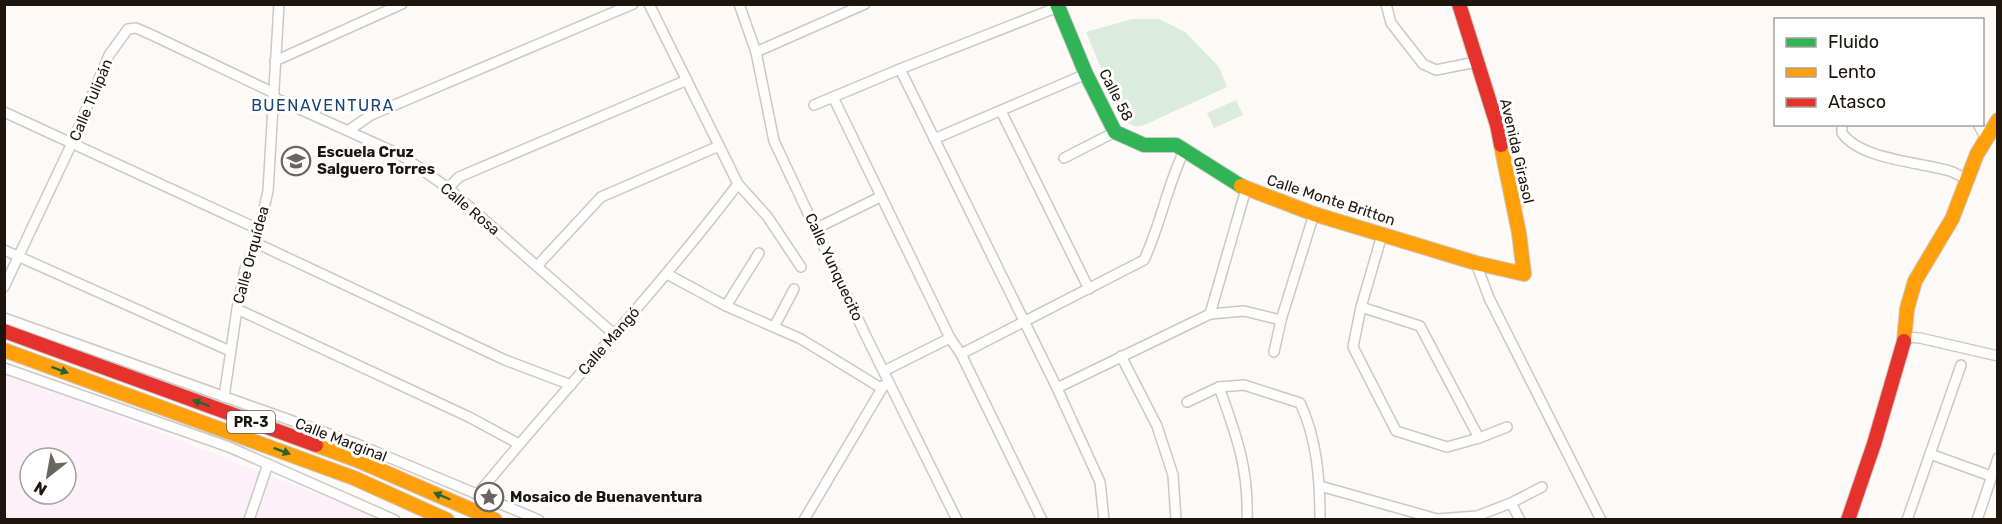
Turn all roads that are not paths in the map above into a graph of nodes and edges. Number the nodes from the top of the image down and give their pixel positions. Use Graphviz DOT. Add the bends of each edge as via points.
graph roads {
  1 [pos="279,4"];
  2 [pos="402,4"];
  3 [pos="633,4"];
  4 [pos="649,4"];
  5 [pos="739,4"];
  6 [pos="865,4"];
  7 [pos="1386,4"];
  8 [pos="1459,4"];
  9 [pos="1058,6"];
  10 [pos="756,52"];
  11 [pos="275,61"];
  12 [pos="1476,62"];
  13 [pos="900,69"];
  14 [pos="1086,74"];
  15 [pos="687,80"];
  16 [pos="273,95"];
  17 [pos="833,98"];
  18 [pos="814,105"];
  19 [pos="1001,111"];
  20 [pos="4,112"];
  21 [pos="1998,120"];
  22 [pos="1842,126"];
  23 [pos="1979,126"];
  24 [pos="349,130"];
  25 [pos="1115,132"];
  26 [pos="934,139"];
  27 [pos="1986,139"];
  28 [pos="72,143"];
  29 [pos="719,146"];
  30 [pos="1185,149"];
  31 [pos="1064,158"];
  32 [pos="1967,180"];
  33 [pos="738,184"];
  34 [pos="448,188"];
  35 [pos="1246,189"];
  36 [pos="880,197"];
  37 [pos="1314,214"];
  38 [pos="258,229"];
  39 [pos="815,229"];
  40 [pos="1382,235"];
  41 [pos="256,243"];
  42 [pos="4,249"];
  43 [pos="759,253"];
  44 [pos="19,256"];
  45 [pos="1476,263"];
  46 [pos="537,266"];
  47 [pos="801,267"];
  48 [pos="667,274"];
  49 [pos="1524,274"];
  50 [pos="4,287"];
  51 [pos="794,289"];
  52 [pos="1089,289"];
  53 [pos="726,306"];
  54 [pos="1361,307"];
  55 [pos="237,309"];
  56 [pos="1210,314"];
  57 [pos="4,318"];
  58 [pos="1281,320"];
  59 [pos="1025,322"];
  60 [pos="774,327"];
  61 [pos="4,331"];
  62 [pos="615,335"];
  63 [pos="1905,337"];
  64 [pos="950,338"];
  65 [pos="4,350"];
  66 [pos="230,351"];
  67 [pos="1274,352"];
  68 [pos="961,354"];
  69 [pos="1121,356"];
  70 [pos="1998,356"];
  71 [pos="1961,365"];
  72 [pos="4,368"];
  73 [pos="886,375"];
  74 [pos="571,385"];
  75 [pos="1218,387"];
  76 [pos="881,388"];
  77 [pos="1058,388"];
  78 [pos="224,397"];
  79 [pos="1187,402"];
  80 [pos="1507,427"];
  81 [pos="1479,438"];
  82 [pos="519,444"];
  83 [pos="1930,454"];
  84 [pos="1998,458"];
  85 [pos="268,464"];
  86 [pos="1991,476"];
  87 [pos="1320,486"];
  88 [pos="1542,487"];
  89 [pos="477,495"];
  90 [pos="1511,503"];
  91 [pos="249,519"];
  92 [pos="395,519"];
  93 [pos="447,519"];
  94 [pos="495,519"];
  95 [pos="539,519"];
  96 [pos="804,519"];
  97 [pos="957,519"];
  98 [pos="1042,519"];
  99 [pos="1104,519"];
  100 [pos="1176,519"];
  101 [pos="1247,519"];
  102 [pos="1320,519"];
  103 [pos="1520,519"];
  104 [pos="1601,519"];
  105 [pos="1848,519"];
  106 [pos="1907,519"];
  107 [pos="1977,519"];
  1 -- 11 [label="street, Calle Orquídea"];
  2 -- 11 [label="street"];
  3 -- 24 [label="street" via="371,115"];
  4 -- 15 [label="street"];
  5 -- 10 [label="street, Calle Yunquecito"];
  6 -- 10 [label="street"];
  7 -- 12 [label="street" via="1390,23 1423,64 1436,70"];
  8 -- 12 [label="street, Avenida Girasol"];
  9 -- 13 [label="street"];
  9 -- 14 [label="street, Calle 58"];
  10 -- 39 [label="street, Calle Yunquecito" via="774,141"];
  11 -- 16 [label="street, Calle Orquídea"];
  12 -- 49 [label="street, Avenida Girasol" via="1497,125"];
  13 -- 17 [label="street"];
  13 -- 26 [label="street"];
  14 -- 19 [label="street"];
  14 -- 25 [label="street, Calle 58"];
  15 -- 29 [label="street"];
  15 -- 34 [label="street" via="459,177"];
  16 -- 24 [label="street, Calle Rosa"];
  16 -- 28 [label="street, Calle Tulipán" via="144,31 128,29 109,55"];
  16 -- 38 [label="street, Calle Orquídea" via="268,191"];
  17 -- 18 [label="street"];
  17 -- 36 [label="street"];
  19 -- 26 [label="street"];
  19 -- 52 [label="street"];
  20 -- 28 [label="street"];
  21 -- 27 [label="street"];
  22 -- 32 [label="street" via="1846,140 1875,154 1952,171"];
  23 -- 27 [label="street"];
  24 -- 34 [label="street, Calle Rosa" via="401,155"];
  25 -- 30 [label="street, Calle 58" via="1144,145 1176,145"];
  25 -- 31 [label="street"];
  26 -- 59 [label="street"];
  27 -- 32 [label="street"];
  28 -- 38 [label="street"];
  28 -- 44 [label="street, Calle Tulipán"];
  29 -- 33 [label="street"];
  29 -- 46 [label="street" via="601,197"];
  30 -- 35 [label="street, Calle Monte Britton"];
  30 -- 52 [label="street" via="1144,260"];
  32 -- 63 [label="street" via="1952,219 1915,281"];
  33 -- 47 [label="street" via="767,216"];
  33 -- 48 [label="street, Calle Mangó"];
  34 -- 46 [label="street, Calle Rosa"];
  35 -- 37 [label="street, Calle Monte Britton"];
  35 -- 56 [label="street"];
  36 -- 39 [label="street"];
  36 -- 64 [label="street"];
  37 -- 40 [label="street, Calle Monte Britton"];
  37 -- 58 [label="street"];
  38 -- 41 [label="street, Calle Orquídea"];
  39 -- 73 [label="street, Calle Yunquecito"];
  40 -- 45 [label="street, Calle Monte Britton"];
  40 -- 54 [label="street"];
  41 -- 55 [label="street, Calle Orquídea" via="245,268"];
  41 -- 74 [label="street" via="505,360"];
  42 -- 44 [label="street"];
  43 -- 53 [label="street"];
  44 -- 50 [label="street, Calle Tulipán"];
  44 -- 66 [label="street"];
  45 -- 49 [label="street, Calle Monte Britton"];
  45 -- 104 [label="street" via="1489,298"];
  46 -- 62 [label="street, Calle Rosa"];
  48 -- 53 [label="street"];
  48 -- 62 [label="street, Calle Mangó"];
  51 -- 60 [label="street"];
  52 -- 59 [label="street"];
  53 -- 60 [label="street"];
  54 -- 81 [label="street" via="1420,326"];
  54 -- 81 [label="street" via="1353,347 1396,431 1447,447"];
  55 -- 66 [label="street, Calle Orquídea"];
  55 -- 82 [label="street"];
  56 -- 58 [label="street" via="1244,311"];
  56 -- 69 [label="street"];
  57 -- 78 [label="street, Calle Marginal"];
  58 -- 67 [label="street"];
  59 -- 68 [label="street"];
  59 -- 77 [label="street"];
  60 -- 76 [label="street"];
  94 -- 61 [label="street, PR-3, one-way" via="359,461"];
  62 -- 74 [label="street, Calle Mangó"];
  63 -- 70 [label="street"];
  63 -- 105 [label="street"];
  64 -- 68 [label="street"];
  64 -- 73 [label="street"];
  65 -- 93 [label="street, PR-3, one-way" via="354,478"];
  66 -- 78 [label="street, Calle Orquídea"];
  68 -- 98 [label="street"];
  69 -- 77 [label="street"];
  69 -- 100 [label="street" via="1157,426 1173,475"];
  71 -- 83 [label="street"];
  72 -- 85 [label="street"];
  73 -- 76 [label="street"];
  73 -- 97 [label="street, Calle Yunquecito"];
  74 -- 82 [label="street, Calle Mangó"];
  75 -- 79 [label="street"];
  75 -- 87 [label="street" via="1244,385 1300,403 1309,422"];
  75 -- 101 [label="street" via="1240,443 1248,496"];
  76 -- 96 [label="street"];
  77 -- 99 [label="street" via="1100,482"];
  78 -- 89 [label="street, Calle Marginal" via="357,444"];
  80 -- 81 [label="street"];
  82 -- 89 [label="street, Calle Mangó"];
  83 -- 86 [label="street"];
  83 -- 106 [label="street"];
  84 -- 86 [label="street"];
  85 -- 91 [label="street"];
  85 -- 92 [label="street"];
  86 -- 107 [label="street"];
  87 -- 90 [label="street" via="1437,519 1477,516"];
  87 -- 102 [label="street"];
  88 -- 90 [label="street"];
  89 -- 95 [label="street, Calle Marginal"];
  90 -- 103 [label="street"];
}
